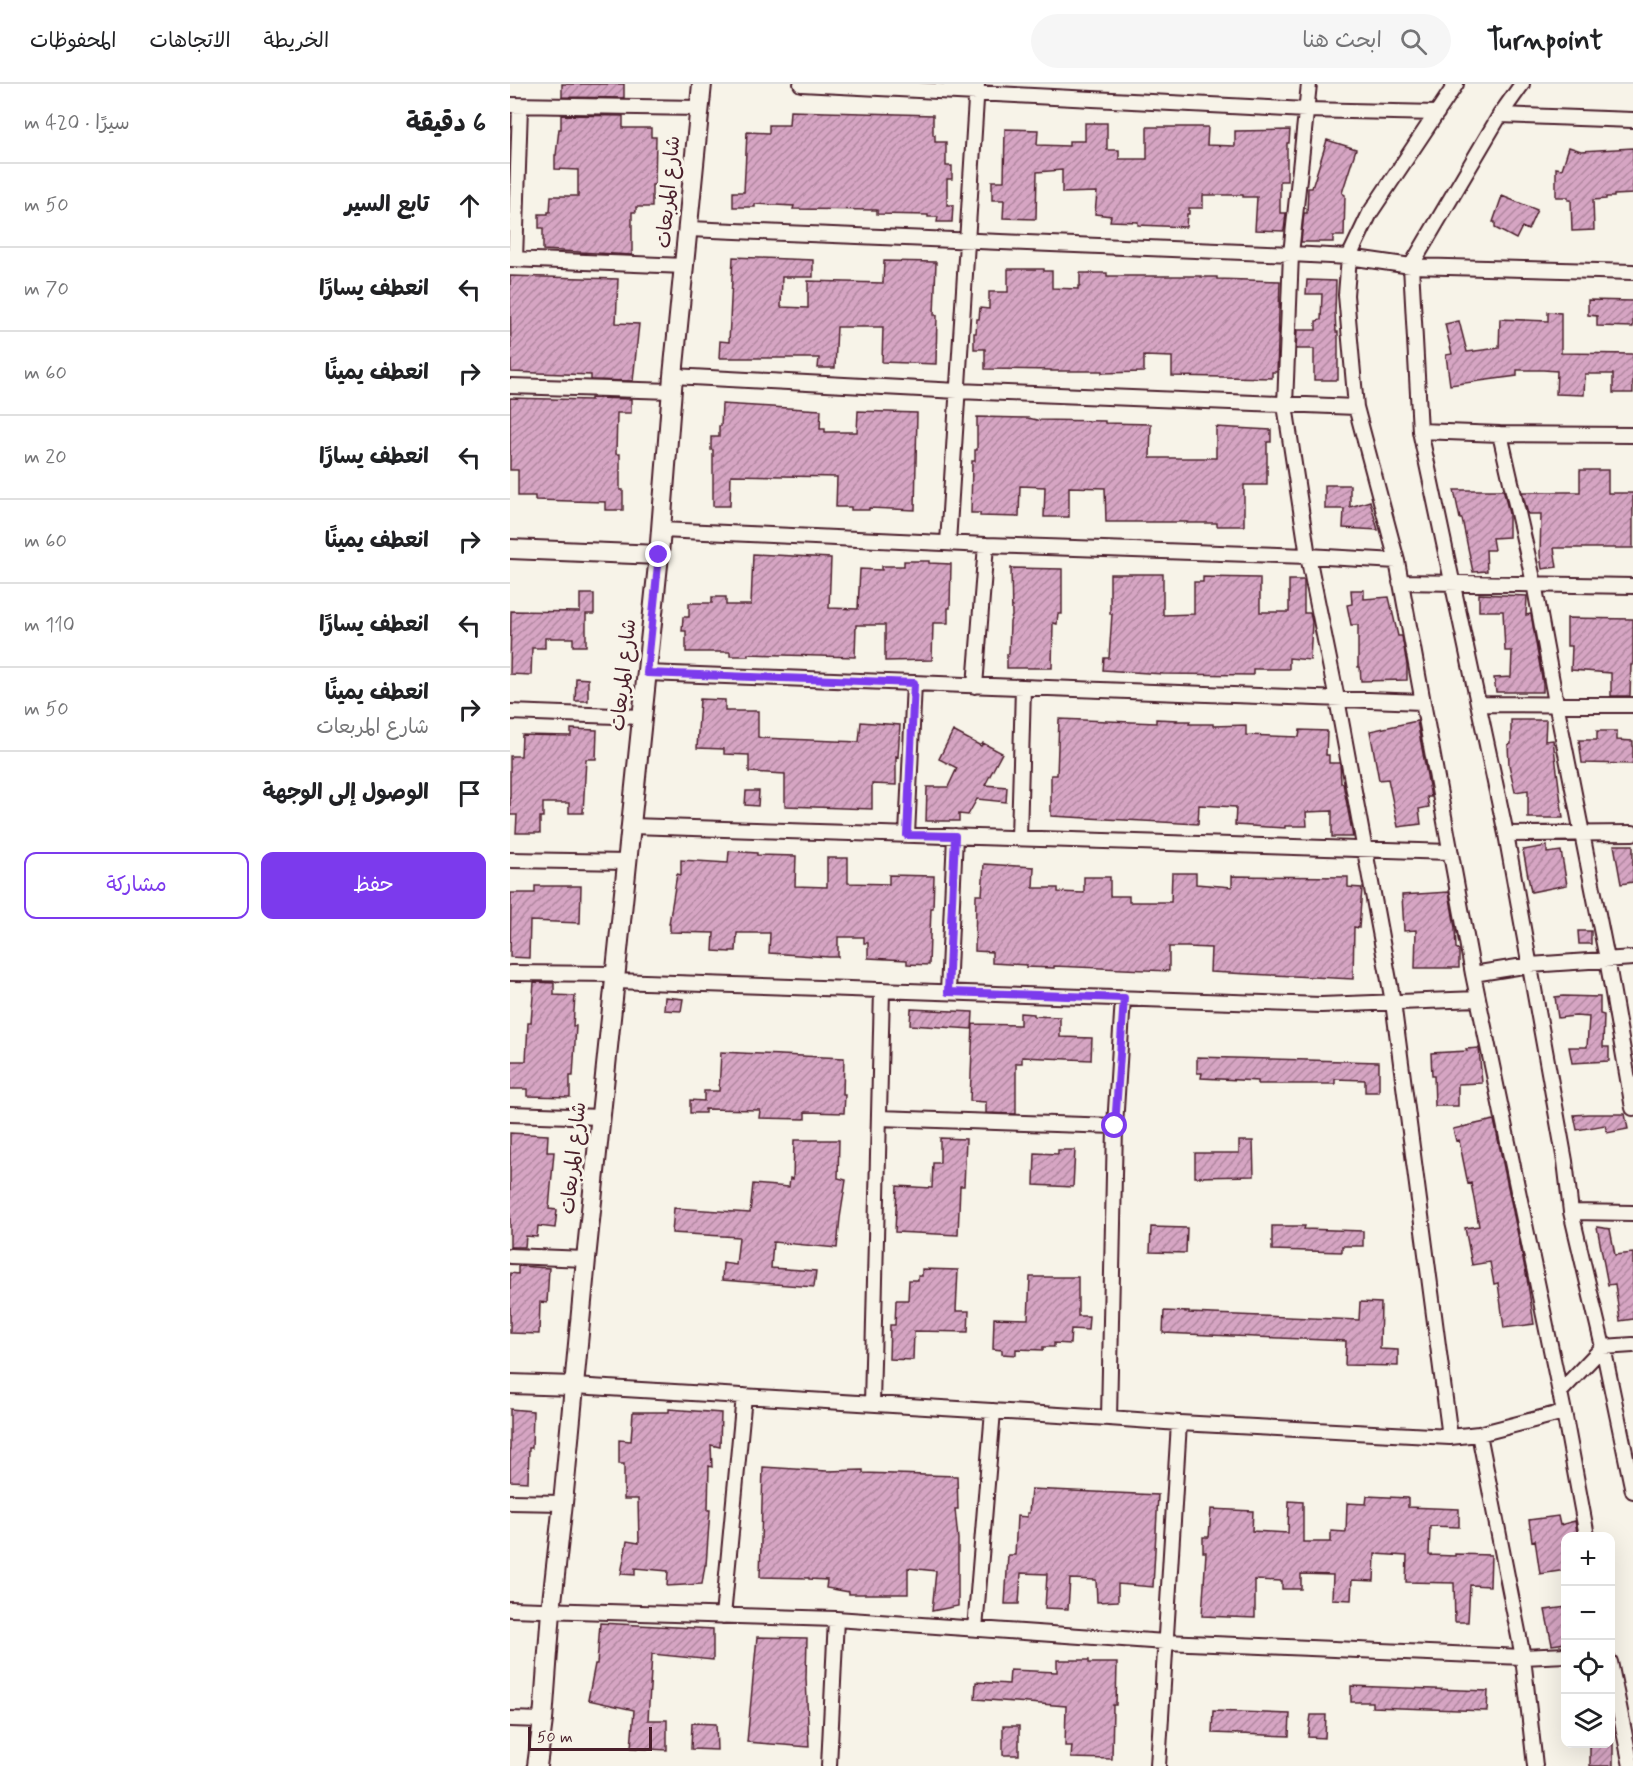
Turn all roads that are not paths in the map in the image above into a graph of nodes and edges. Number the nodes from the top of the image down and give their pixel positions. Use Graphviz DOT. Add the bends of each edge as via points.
graph roads {
  1 [pos="702,84"];
  2 [pos="801,84"];
  3 [pos="1309,84"];
  4 [pos="1456,84"];
  5 [pos="1522,84"];
  6 [pos="977,88"];
  7 [pos="515,105"];
  8 [pos="700,108"];
  9 [pos="1306,110"];
  10 [pos="1437,113"];
  11 [pos="1500,115"];
  12 [pos="1633,120"];
  13 [pos="689,229"];
  14 [pos="967,242"];
  15 [pos="1291,254"];
  16 [pos="1349,257"];
  17 [pos="512,259"];
  18 [pos="685,266"];
  19 [pos="1411,266"];
  20 [pos="1633,272"];
  21 [pos="673,383"];
  22 [pos="510,386"];
  23 [pos="958,391"];
  24 [pos="1285,405"];
  25 [pos="1356,407"];
  26 [pos="1420,430"];
  27 [pos="1500,434"];
  28 [pos="1633,435"];
  29 [pos="662,530"];
  30 [pos="948,543"];
  31 [pos="986,545"];
  32 [pos="510,549"];
  33 [pos="659,555"];
  34 [pos="1308,556"];
  35 [pos="1397,561"];
  36 [pos="1400,582"];
  37 [pos="1453,582"];
  38 [pos="1534,583"];
  39 [pos="1633,585"];
  40 [pos="647,673"];
  41 [pos="914,683"];
  42 [pos="975,686"];
  43 [pos="1023,687"];
  44 [pos="1337,699"];
  45 [pos="1422,702"];
  46 [pos="1556,703"];
  47 [pos="1479,704"];
  48 [pos="1633,705"];
  49 [pos="510,712"];
  50 [pos="642,717"];
  51 [pos="631,826"];
  52 [pos="1581,833"];
  53 [pos="1633,833"];
  54 [pos="1506,834"];
  55 [pos="907,835"];
  56 [pos="955,836"];
  57 [pos="1019,838"];
  58 [pos="1365,849"];
  59 [pos="1450,852"];
  60 [pos="510,860"];
  61 [pos="628,862"];
  62 [pos="1607,958"];
  63 [pos="1633,958"];
  64 [pos="1530,965"];
  65 [pos="510,973"];
  66 [pos="1473,974"];
  67 [pos="616,978"];
  68 [pos="882,990"];
  69 [pos="948,992"];
  70 [pos="1124,998"];
  71 [pos="1478,999"];
  72 [pos="1393,1002"];
  73 [pos="1633,1108"];
  74 [pos="510,1114"];
  75 [pos="602,1117"];
  76 [pos="879,1118"];
  77 [pos="1115,1126"];
  78 [pos="1571,1212"];
  79 [pos="1633,1213"];
  80 [pos="510,1256"];
  81 [pos="586,1259"];
  82 [pos="1633,1345"];
  83 [pos="1603,1347"];
  84 [pos="510,1384"];
  85 [pos="574,1386"];
  86 [pos="1560,1392"];
  87 [pos="744,1396"];
  88 [pos="872,1404"];
  89 [pos="993,1411"];
  90 [pos="1564,1412"];
  91 [pos="1109,1418"];
  92 [pos="1179,1423"];
  93 [pos="1479,1434"];
  94 [pos="1450,1437"];
  95 [pos="1633,1491"];
  96 [pos="510,1502"];
  97 [pos="563,1503"];
  98 [pos="1586,1532"];
  99 [pos="510,1609"];
  100 [pos="551,1611"];
  101 [pos="723,1616"];
  102 [pos="836,1618"];
  103 [pos="975,1629"];
  104 [pos="1164,1642"];
  105 [pos="1561,1655"];
  106 [pos="1523,1657"];
  107 [pos="1615,1683"];
  108 [pos="510,1719"];
  109 [pos="543,1720"];
  110 [pos="537,1766"];
  111 [pos="829,1766"];
  112 [pos="1158,1766"];
  113 [pos="1535,1766"];
  114 [pos="1631,1766"];
  1 -- 8 [label="street, شارع المربعات"];
  2 -- 6 [label="street"];
  3 -- 9 [label="street"];
  4 -- 10 [label="street"];
  5 -- 11 [label="street"];
  6 -- 9 [label="street"];
  6 -- 14 [label="street"];
  7 -- 8 [label="street"];
  7 -- 17 [label="street"];
  8 -- 13 [label="street, شارع المربعات"];
  9 -- 10 [label="street"];
  9 -- 15 [label="street"];
  10 -- 16 [label="street" via="1370,213"];
  11 -- 12 [label="street"];
  11 -- 19 [label="street"];
  13 -- 14 [label="street"];
  13 -- 18 [label="street, شارع المربعات"];
  14 -- 15 [label="street"];
  14 -- 23 [label="street"];
  15 -- 16 [label="street"];
  15 -- 24 [label="street"];
  16 -- 19 [label="street"];
  16 -- 25 [label="street" via="1346,295"];
  17 -- 18 [label="street"];
  18 -- 21 [label="street, شارع المربعات"];
  19 -- 20 [label="street"];
  19 -- 26 [label="street"];
  21 -- 22 [label="street"];
  21 -- 23 [label="street"];
  21 -- 29 [label="street, شارع المربعات"];
  23 -- 24 [label="street"];
  23 -- 30 [label="street"];
  24 -- 25 [label="street"];
  24 -- 34 [label="street"];
  25 -- 35 [label="street"];
  26 -- 27 [label="street"];
  26 -- 37 [label="street"];
  27 -- 28 [label="street"];
  27 -- 38 [label="street"];
  29 -- 30 [label="street"];
  29 -- 33 [label="street, شارع المربعات"];
  30 -- 31 [label="street"];
  31 -- 34 [label="street"];
  31 -- 42 [label="street"];
  32 -- 33 [label="street"];
  33 -- 40 [label="street, شارع المربعات"];
  34 -- 35 [label="street"];
  34 -- 44 [label="street"];
  35 -- 36 [label="street"];
  36 -- 37 [label="street"];
  36 -- 45 [label="street"];
  37 -- 38 [label="street"];
  37 -- 47 [label="street"];
  38 -- 39 [label="street"];
  38 -- 46 [label="street"];
  40 -- 41 [label="street"];
  40 -- 50 [label="street, شارع المربعات"];
  41 -- 42 [label="street"];
  41 -- 55 [label="street"];
  42 -- 43 [label="street"];
  43 -- 44 [label="street"];
  43 -- 57 [label="street"];
  44 -- 45 [label="street"];
  44 -- 58 [label="street"];
  45 -- 59 [label="street"];
  46 -- 47 [label="street"];
  46 -- 48 [label="street"];
  46 -- 52 [label="street"];
  47 -- 54 [label="street"];
  49 -- 50 [label="street"];
  50 -- 51 [label="street, شارع المربعات"];
  51 -- 55 [label="street"];
  51 -- 61 [label="street, شارع المربعات"];
  52 -- 53 [label="street"];
  52 -- 54 [label="street"];
  52 -- 62 [label="street"];
  54 -- 64 [label="street"];
  55 -- 56 [label="street"];
  56 -- 57 [label="street"];
  56 -- 69 [label="street"];
  57 -- 58 [label="street"];
  58 -- 59 [label="street"];
  58 -- 72 [label="street"];
  59 -- 66 [label="street"];
  60 -- 61 [label="street"];
  61 -- 67 [label="street, شارع المربعات"];
  62 -- 63 [label="street"];
  62 -- 64 [label="street"];
  62 -- 73 [label="street"];
  64 -- 66 [label="street"];
  64 -- 78 [label="street"];
  65 -- 67 [label="street"];
  66 -- 71 [label="street"];
  67 -- 68 [label="street"];
  67 -- 75 [label="street, شارع المربعات"];
  68 -- 69 [label="street"];
  68 -- 76 [label="street"];
  69 -- 70 [label="street"];
  70 -- 72 [label="street" via="1321,1005"];
  70 -- 77 [label="street"];
  71 -- 72 [label="street"];
  71 -- 86 [label="street"];
  72 -- 94 [label="street"];
  74 -- 75 [label="street"];
  75 -- 81 [label="street, شارع المربعات"];
  76 -- 77 [label="street"];
  76 -- 88 [label="street"];
  77 -- 91 [label="street"];
  78 -- 79 [label="street"];
  78 -- 83 [label="street"];
  80 -- 81 [label="street"];
  81 -- 85 [label="street, شارع المربعات"];
  82 -- 83 [label="street"];
  83 -- 86 [label="street"];
  83 -- 95 [label="street"];
  84 -- 85 [label="street"];
  85 -- 87 [label="street"];
  85 -- 97 [label="street, شارع المربعات"];
  86 -- 90 [label="street"];
  87 -- 88 [label="street"];
  87 -- 101 [label="street"];
  88 -- 89 [label="street"];
  89 -- 91 [label="street"];
  89 -- 103 [label="street"];
  90 -- 93 [label="street"];
  90 -- 98 [label="street"];
  91 -- 92 [label="street"];
  92 -- 94 [label="street"];
  92 -- 104 [label="street"];
  93 -- 94 [label="street"];
  93 -- 106 [label="street"];
  96 -- 97 [label="street"];
  97 -- 100 [label="street, شارع المربعات"];
  99 -- 100 [label="street"];
  100 -- 101 [label="street"];
  100 -- 109 [label="street, شارع المربعات"];
  101 -- 102 [label="street"];
  102 -- 103 [label="street"];
  102 -- 111 [label="street"];
  103 -- 104 [label="street"];
  104 -- 106 [label="street"];
  104 -- 112 [label="street"];
  105 -- 106 [label="street"];
  106 -- 113 [label="street"];
  107 -- 114 [label="street"];
  108 -- 109 [label="street"];
  109 -- 110 [label="street, شارع المربعات"];
}
